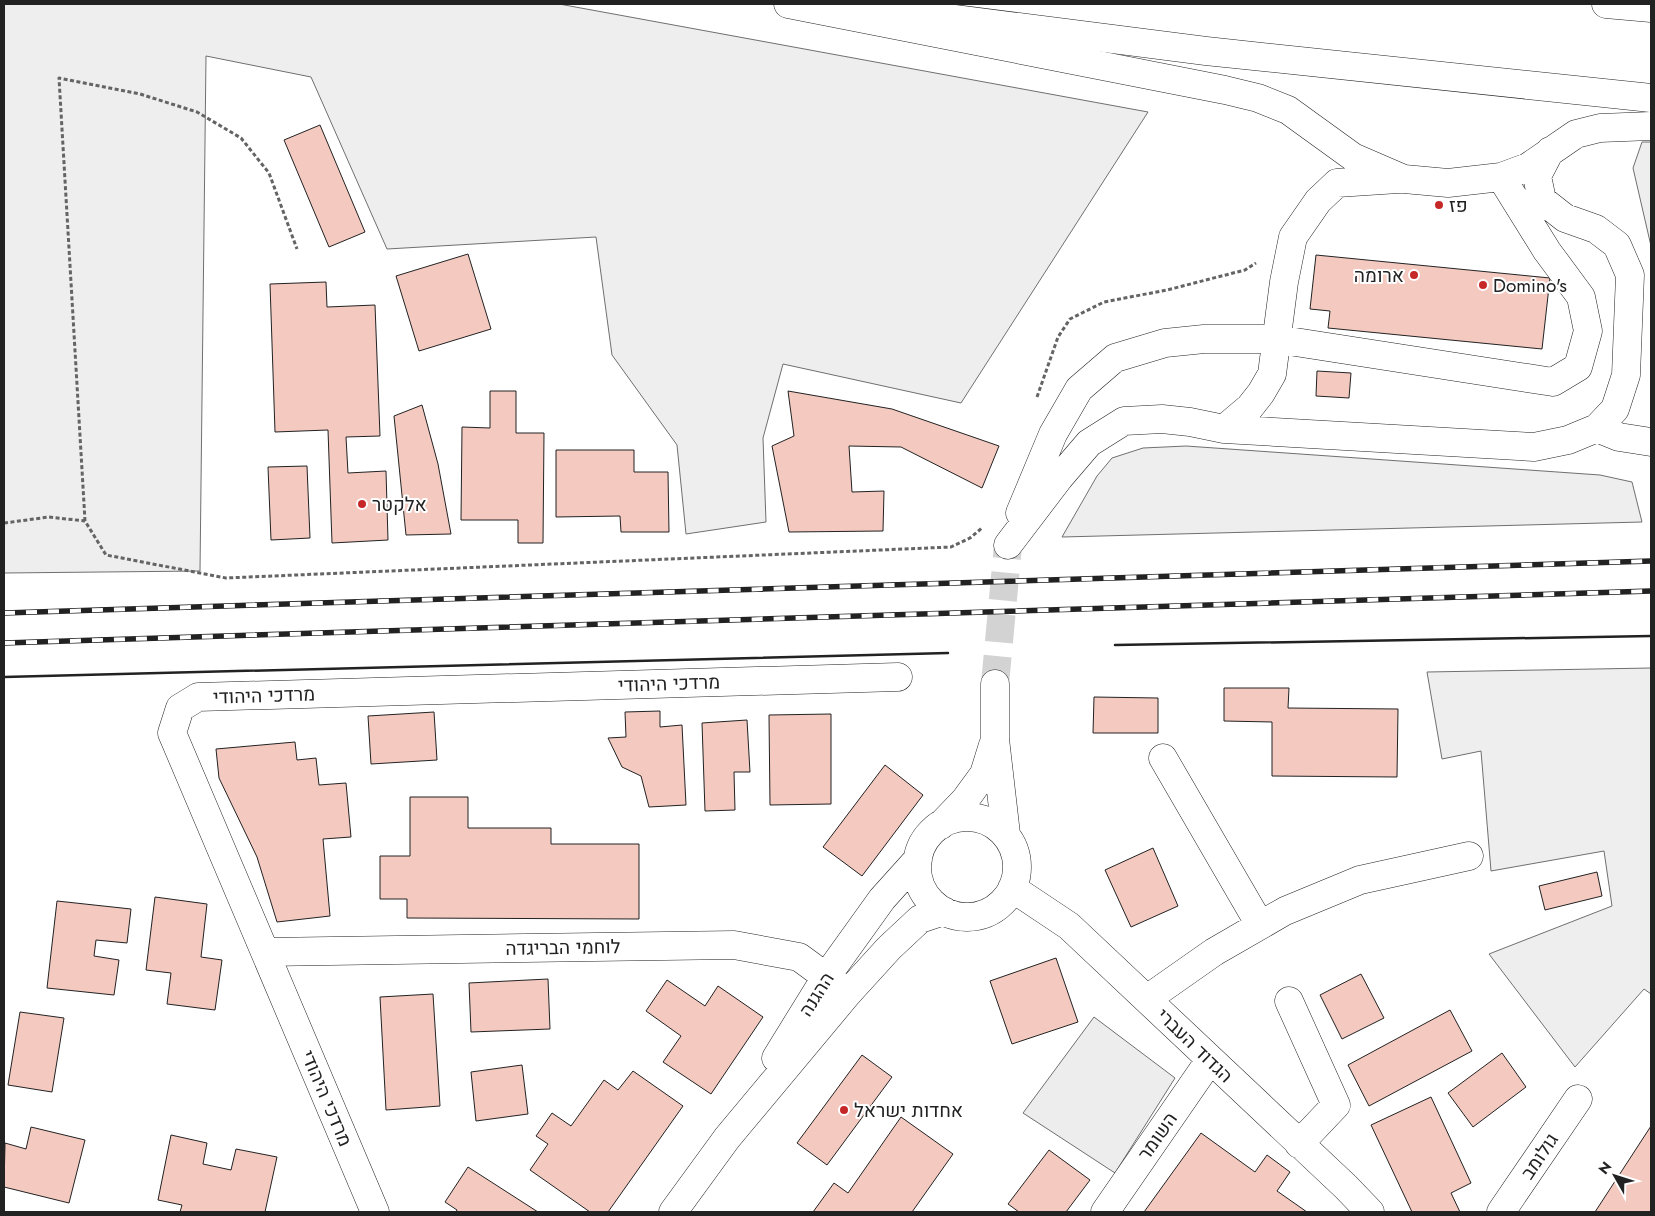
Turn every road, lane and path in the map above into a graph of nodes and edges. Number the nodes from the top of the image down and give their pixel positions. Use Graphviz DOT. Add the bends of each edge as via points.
graph roads {
  1 [pos="788,4"];
  2 [pos="838,4"];
  3 [pos="1606,4"];
  4 [pos="1651,8"];
  5 [pos="1651,98"];
  6 [pos="1651,126"];
  7 [pos="1550,151"];
  8 [pos="1501,177"];
  9 [pos="1404,179"];
  10 [pos="1294,237"];
  11 [pos="297,249"];
  12 [pos="1640,334"];
  13 [pos="1276,339"];
  14 [pos="1036,401"];
  15 [pos="1224,428"];
  16 [pos="1597,428"];
  17 [pos="1651,442"];
  18 [pos="85,521"];
  19 [pos="4,523"];
  20 [pos="984,526"];
  21 [pos="898,677"];
  22 [pos="995,684"];
  23 [pos="995,739"];
  24 [pos="1162,758"];
  25 [pos="939,826"];
  26 [pos="1006,834"];
  27 [pos="1469,856"];
  28 [pos="918,859"];
  29 [pos="1012,888"];
  30 [pos="944,911"];
  31 [pos="1260,925"];
  32 [pos="265,952"];
  33 [pos="826,977"];
  34 [pos="848,993"];
  35 [pos="1147,999"];
  36 [pos="1289,1002"];
  37 [pos="1210,1060"];
  38 [pos="1578,1099"];
  39 [pos="727,1138"];
  40 [pos="1299,1144"];
  41 [pos="375,1212"];
  42 [pos="673,1212"];
  43 [pos="1105,1212"];
  44 [pos="1370,1212"];
  45 [pos="1501,1212"];
  1 -- 9 [label="main road" via="1258,98 1288,110 1353,157"];
  2 -- 5 [label="main road" via="1206,51"];
  3 -- 4 [label="main road"];
  6 -- 7 [label="main road" via="1600,128 1576,134"];
  7 -- 8 [label="main road" via="1528,167"];
  7 -- 12 [label="main road" via="1536,176 1542,200 1565,218 1596,229 1617,245 1630,275"];
  8 -- 9 [label="main road" via="1448,183"];
  8 -- 13 [label="main road" via="1547,251 1581,297 1588,331 1578,366 1553,382"];
  9 -- 10 [label="main road" via="1337,183 1318,201"];
  10 -- 13 [label="main road"];
  10 -- 14 [label="path" via="1245,270 1104,302 1070,319 1058,337"];
  11 -- 18 [label="path" via="269,173 241,138 197,112 140,94 59,78"];
  12 -- 16 [label="main road" via="1615,409"];
  13 -- 15 [label="main road" via="1272,374 1261,393 1250,407"];
  13 -- 15 [label="main road" via="1204,339 1165,343 1115,358 1079,389 1057,426 1008,545 1089,443 1124,422 1162,419"];
  15 -- 16 [label="main road" via="1534,447 1568,440"];
  16 -- 17 [label="main road" via="1619,437"];
  18 -- 19 [label="path" via="49,517"];
  18 -- 20 [label="path" via="106,555 226,578 950,547 970,538"];
  21 -- 32 [label="main road, מרדכי היהודי" via="198,697 180,708 172,733"];
  22 -- 23 [label="main road"];
  23 -- 25 [label="main road" via="984,774 965,800"];
  23 -- 26 [label="main road"];
  24 -- 31 [label="main road"];
  25 -- 26 [label="main road" via="962,817 978,818"];
  25 -- 28 [label="main road" via="923,843"];
  26 -- 29 [label="main road" via="1017,860"];
  27 -- 31 [label="main road" via="1360,880 1285,911"];
  28 -- 30 [label="main road" via="922,889"];
  28 -- 33 [label="main road, ההגנה" via="882,899"];
  29 -- 30 [label="main road" via="1003,902 990,911 975,916 959,916"];
  29 -- 35 [label="main road, הגדוד העברי" via="1069,926"];
  30 -- 34 [label="main road, ההגנה" via="920,919"];
  31 -- 35 [label="main road" via="1214,952"];
  32 -- 33 [label="main road, לוחמי הבריגדה" via="734,945 799,957"];
  32 -- 41 [label="main road, מרדכי היהודי"];
  33 -- 34 [label="main road, לוחמי הבריגדה"];
  33 -- 39 [label="main road, ההגנה"];
  34 -- 39 [label="main road, ההגנה"];
  35 -- 37 [label="main road, הגדוד העברי"];
  36 -- 40 [label="main road" via="1336,1105"];
  37 -- 40 [label="main road, הגדוד העברי"];
  37 -- 43 [label="main road, השומר"];
  38 -- 45 [label="main road, גולומב"];
  39 -- 42 [label="main road, ההגנה"];
  40 -- 44 [label="main road, הגדוד העברי"];
}
